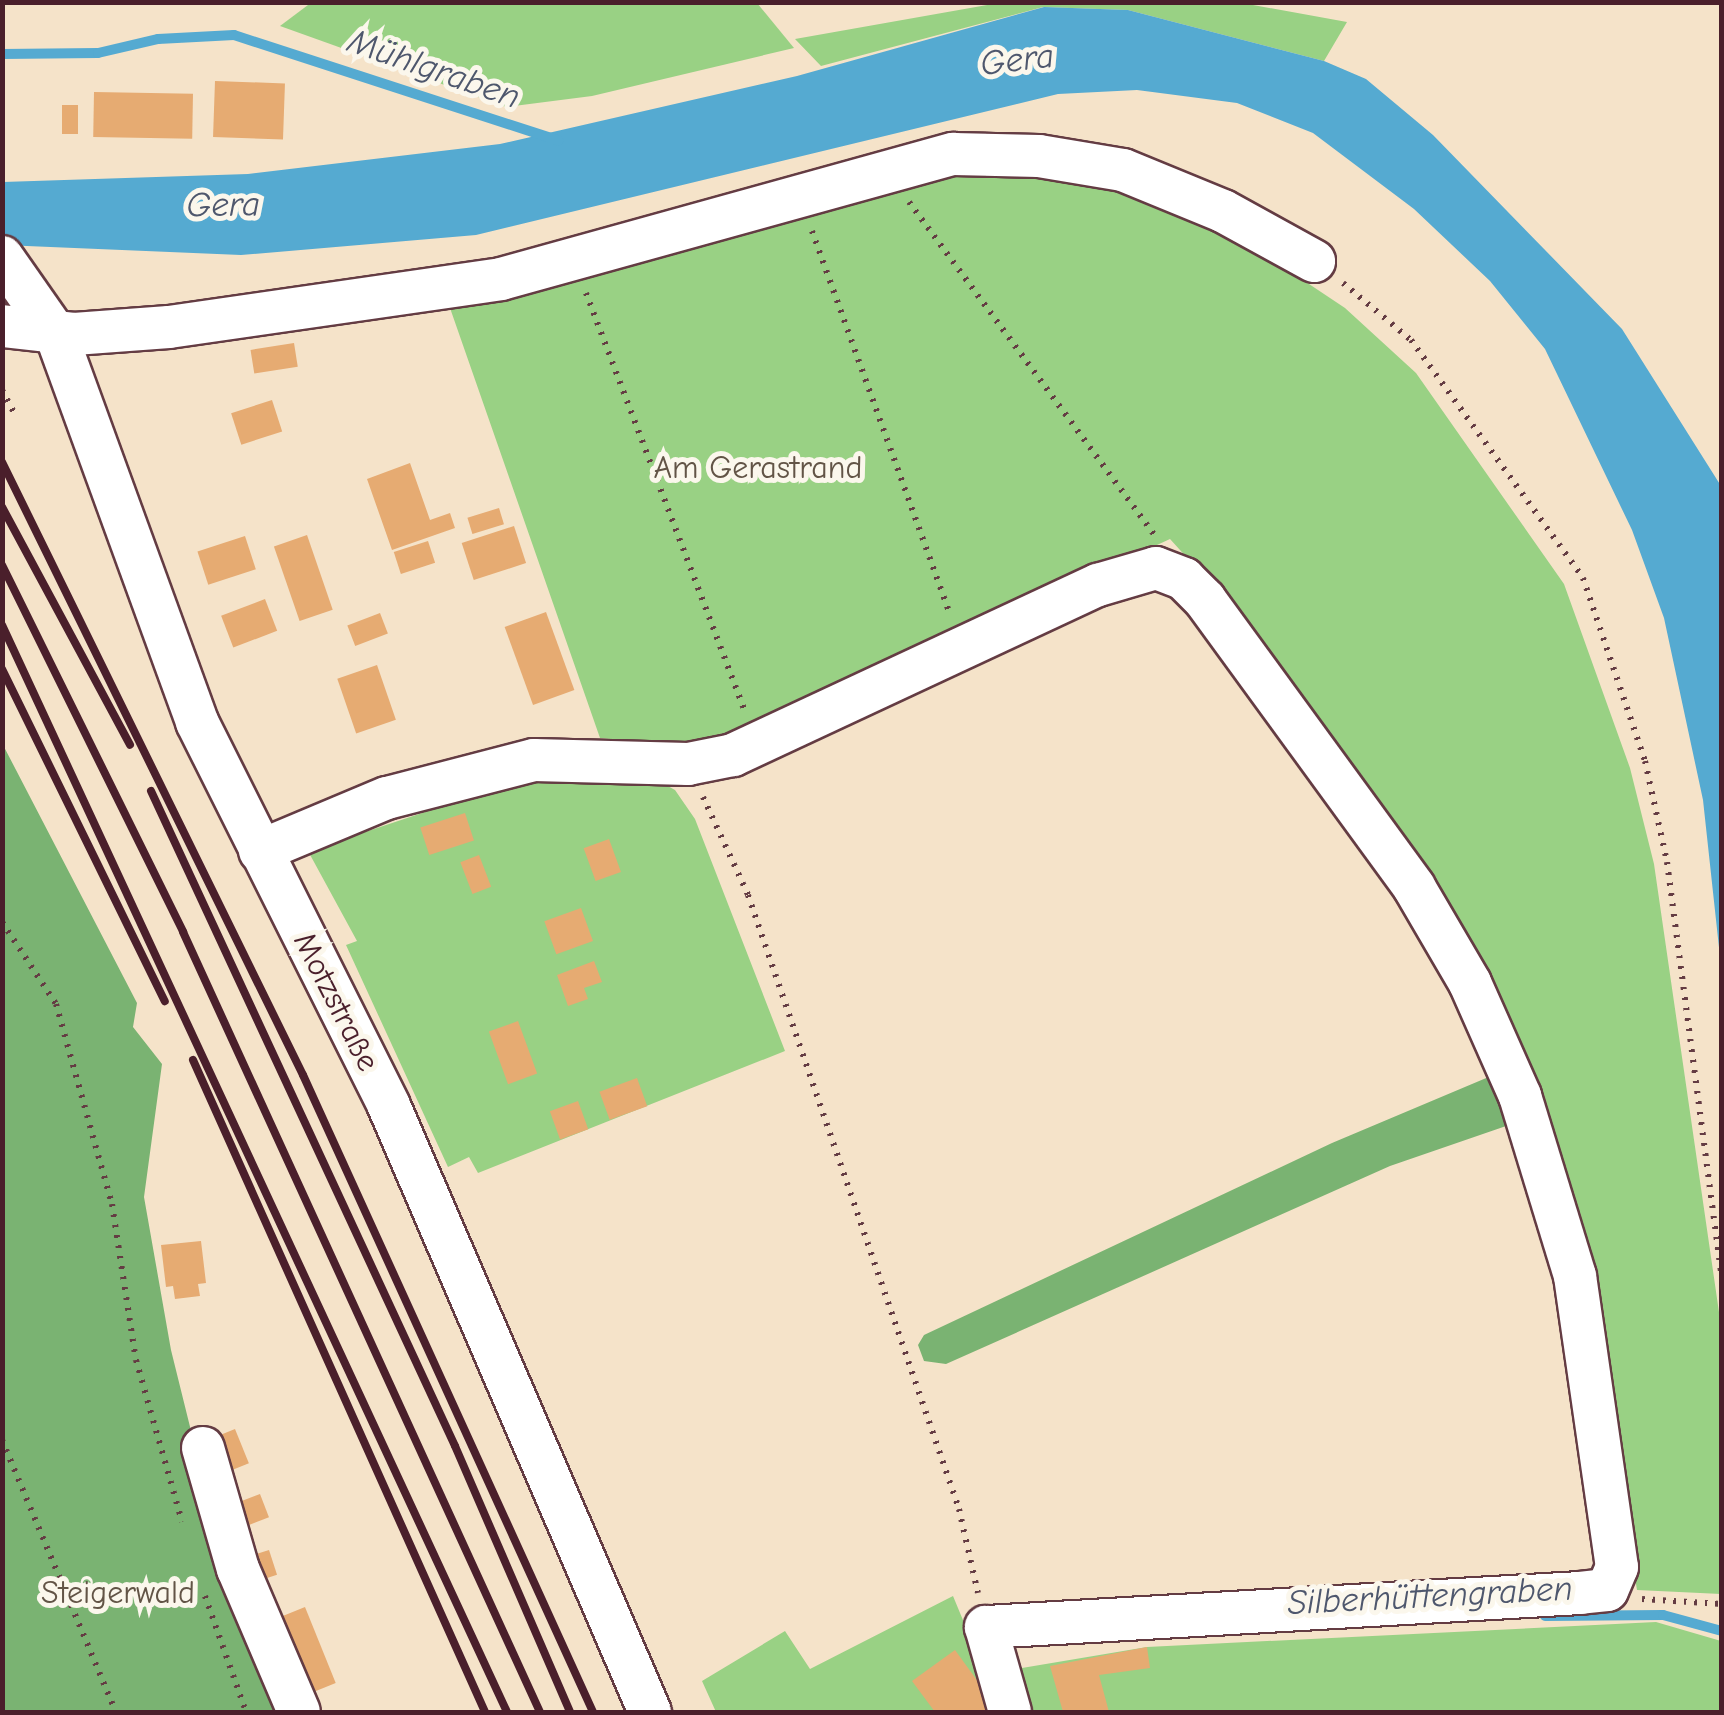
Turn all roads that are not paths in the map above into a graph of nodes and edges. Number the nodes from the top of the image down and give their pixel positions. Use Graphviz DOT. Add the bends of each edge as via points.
graph roads {
  1 [pos="2,257"];
  2 [pos="1314,261"];
  3 [pos="14,310"];
  4 [pos="56,334"];
  5 [pos="260,851"];
  6 [pos="202,1448"];
  7 [pos="298,1712"];
  8 [pos="650,1712"];
  9 [pos="1010,1712"];
  1 -- 3 [label="street, Motzstraße"];
  2 -- 4 [label="street" via="1223,210 1124,170 1039,156 953,154 462,284 169,327"];
  3 -- 4 [label="street, Motzstraße"];
  4 -- 5 [label="street, Motzstraße" via="197,722"];
  5 -- 8 [label="street, Motzstraße" via="389,1106"];
  5 -- 9 [label="street" via="387,798 534,760 688,764 757,744 1098,585 1156,568 1184,579 1205,600 1414,887 1470,983 1520,1096 1575,1276 1617,1567 1607,1590 986,1627"];
  6 -- 7 [label="street" via="238,1569"];
}
